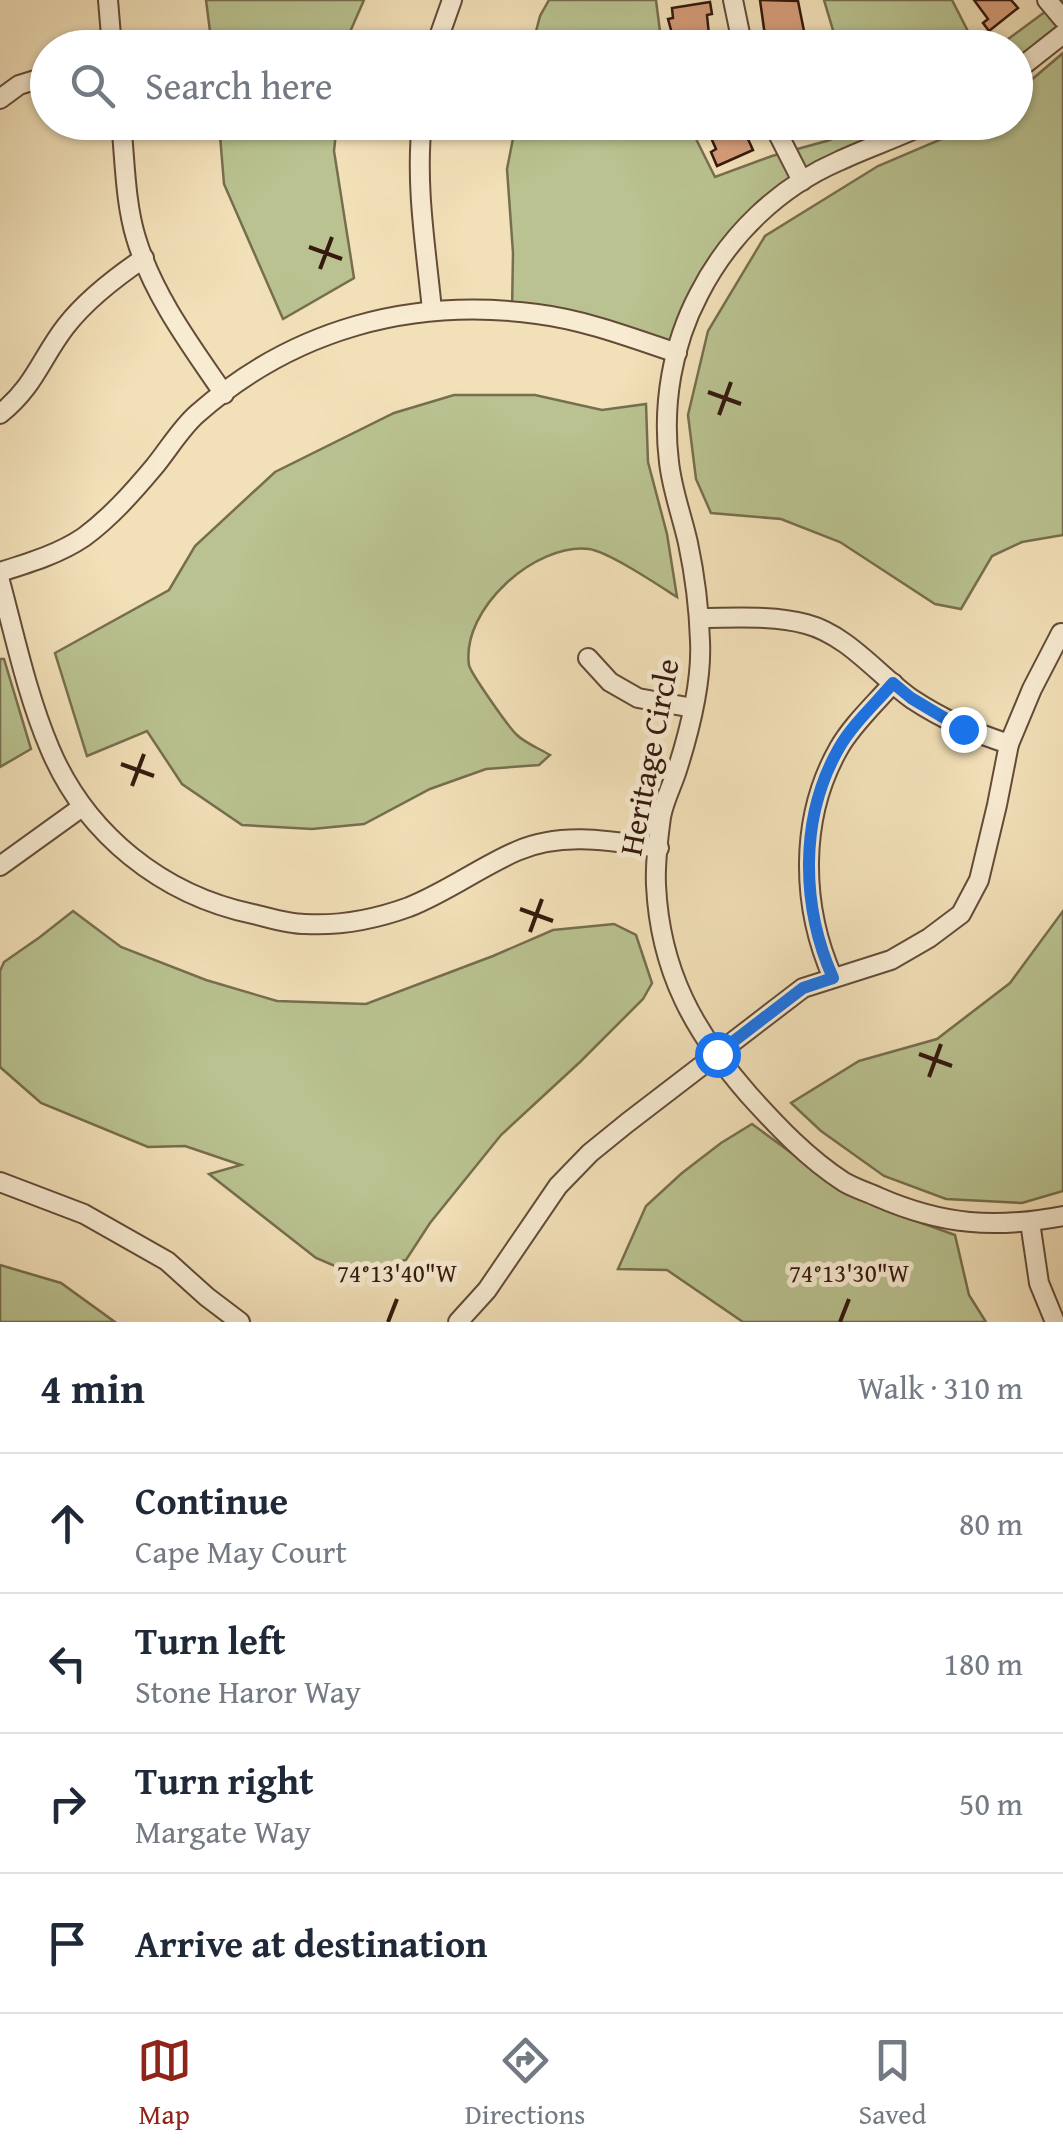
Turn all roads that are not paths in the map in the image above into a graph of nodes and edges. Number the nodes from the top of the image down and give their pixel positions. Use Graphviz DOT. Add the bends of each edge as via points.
graph roads {
  1 [pos="108,0"];
  2 [pos="452,0"];
  3 [pos="733,0"];
  4 [pos="1047,0"];
  5 [pos="1063,19"];
  6 [pos="110,30"];
  7 [pos="441,30"];
  8 [pos="740,30"];
  9 [pos="1063,34"];
  10 [pos="1033,58"];
  11 [pos="30,81"];
  12 [pos="0,99"];
  13 [pos="122,140"];
  14 [pos="420,140"];
  15 [pos="781,140"];
  16 [pos="888,140"];
  17 [pos="802,181"];
  18 [pos="144,258"];
  19 [pos="432,310"];
  20 [pos="677,353"];
  21 [pos="224,394"];
  22 [pos="0,414"];
  23 [pos="0,572"];
  24 [pos="0,581"];
  25 [pos="699,618"];
  26 [pos="1061,634"];
  27 [pos="588,658"];
  28 [pos="893,683"];
  29 [pos="693,708"];
  30 [pos="1009,744"];
  31 [pos="82,808"];
  32 [pos="659,848"];
  33 [pos="0,866"];
  34 [pos="833,978"];
  35 [pos="717,1054"];
  36 [pos="0,1182"];
  37 [pos="1063,1216"];
  38 [pos="1030,1222"];
  39 [pos="240,1322"];
  40 [pos="458,1322"];
  41 [pos="1056,1322"];
  1 -- 6 [label="street"];
  2 -- 7 [label="street"];
  3 -- 8 [label="street"];
  4 -- 5 [label="street"];
  9 -- 10 [label="street"];
  11 -- 12 [label="street"];
  13 -- 18 [label="street"];
  14 -- 19 [label="street"];
  15 -- 17 [label="street"];
  16 -- 17 [label="street, Heritage Circle"];
  17 -- 20 [label="street, Heritage Circle" via="726,250 700,291"];
  18 -- 21 [label="street"];
  18 -- 22 [label="street" via="66,326 26,391"];
  19 -- 20 [label="street" via="542,314"];
  19 -- 21 [label="street" via="348,326 261,366"];
  20 -- 25 [label="street, Heritage Circle" via="668,390 669,464"];
  21 -- 23 [label="street" via="196,415 115,511 82,538"];
  24 -- 31 [label="street" via="50,750"];
  25 -- 28 [label="street" via="810,624"];
  25 -- 29 [label="street, Heritage Circle"];
  26 -- 30 [label="street"];
  27 -- 29 [label="street" via="638,698"];
  28 -- 30 [label="street" via="963,729"];
  28 -- 34 [label="street" via="840,746 819,790 809,837 810,893"];
  29 -- 32 [label="street, Heritage Circle"];
  30 -- 34 [label="street" via="978,880 962,914 891,960"];
  31 -- 32 [label="street" via="148,870 193,896 302,924 353,923 409,907 519,850 562,840"];
  31 -- 33 [label="street"];
  32 -- 35 [label="street, Heritage Circle" via="662,936 676,986"];
  34 -- 35 [label="street" via="803,988"];
  35 -- 38 [label="street, Heritage Circle" via="774,1124 847,1184 940,1218"];
  35 -- 40 [label="street" via="579,1164"];
  36 -- 39 [label="street" via="84,1214 166,1261"];
  37 -- 38 [label="street, Heritage Circle"];
  38 -- 41 [label="street" via="1039,1284"];
}
